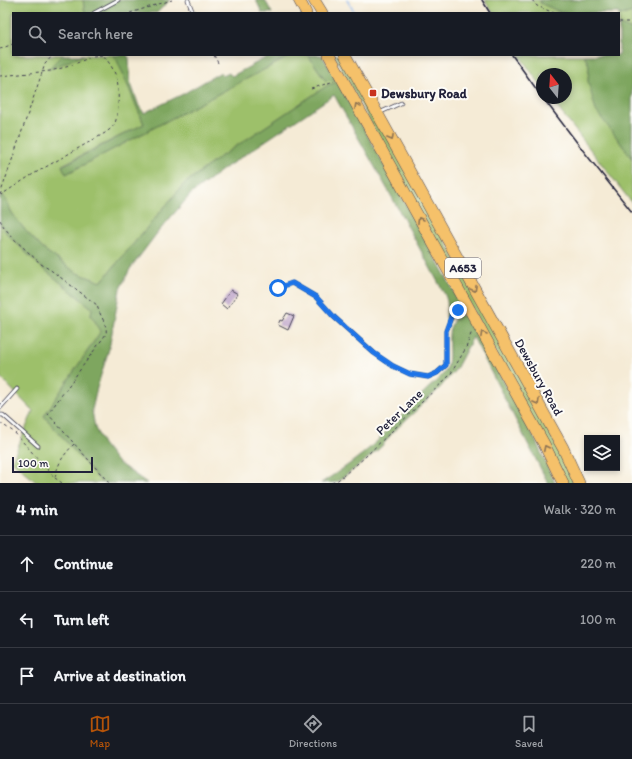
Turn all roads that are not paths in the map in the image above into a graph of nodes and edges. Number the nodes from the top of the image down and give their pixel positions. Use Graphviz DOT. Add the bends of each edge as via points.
graph roads {
  1 [pos="118,0"];
  2 [pos="188,0"];
  3 [pos="299,0"];
  4 [pos="314,0"];
  5 [pos="96,12"];
  6 [pos="192,12"];
  7 [pos="305,12"];
  8 [pos="321,12"];
  9 [pos="330,56"];
  10 [pos="346,56"];
  11 [pos="401,103"];
  12 [pos="377,114"];
  13 [pos="278,288"];
  14 [pos="466,304"];
  15 [pos="17,389"];
  16 [pos="0,408"];
  17 [pos="0,415"];
  18 [pos="38,446"];
  19 [pos="562,483"];
  20 [pos="579,483"];
  1 -- 5 [label="lane"];
  2 -- 6 [label="lane"];
  3 -- 7 [label="highway"];
  4 -- 8 [label="highway"];
  14 -- 9 [label="highway, A653, one-way"];
  10 -- 12 [label="highway, Dewsbury Road / A653"];
  11 -- 12 [label="lane"];
  12 -- 20 [label="highway, Dewsbury Road / A653, one-way"];
  13 -- 14 [label="lane" via="292,283 316,297 374,353 410,374 428,377 446,365 446,331 452,314"];
  19 -- 14 [label="highway, A653, one-way" via="544,444"];
  15 -- 16 [label="lane"];
  17 -- 18 [label="lane"];
}
